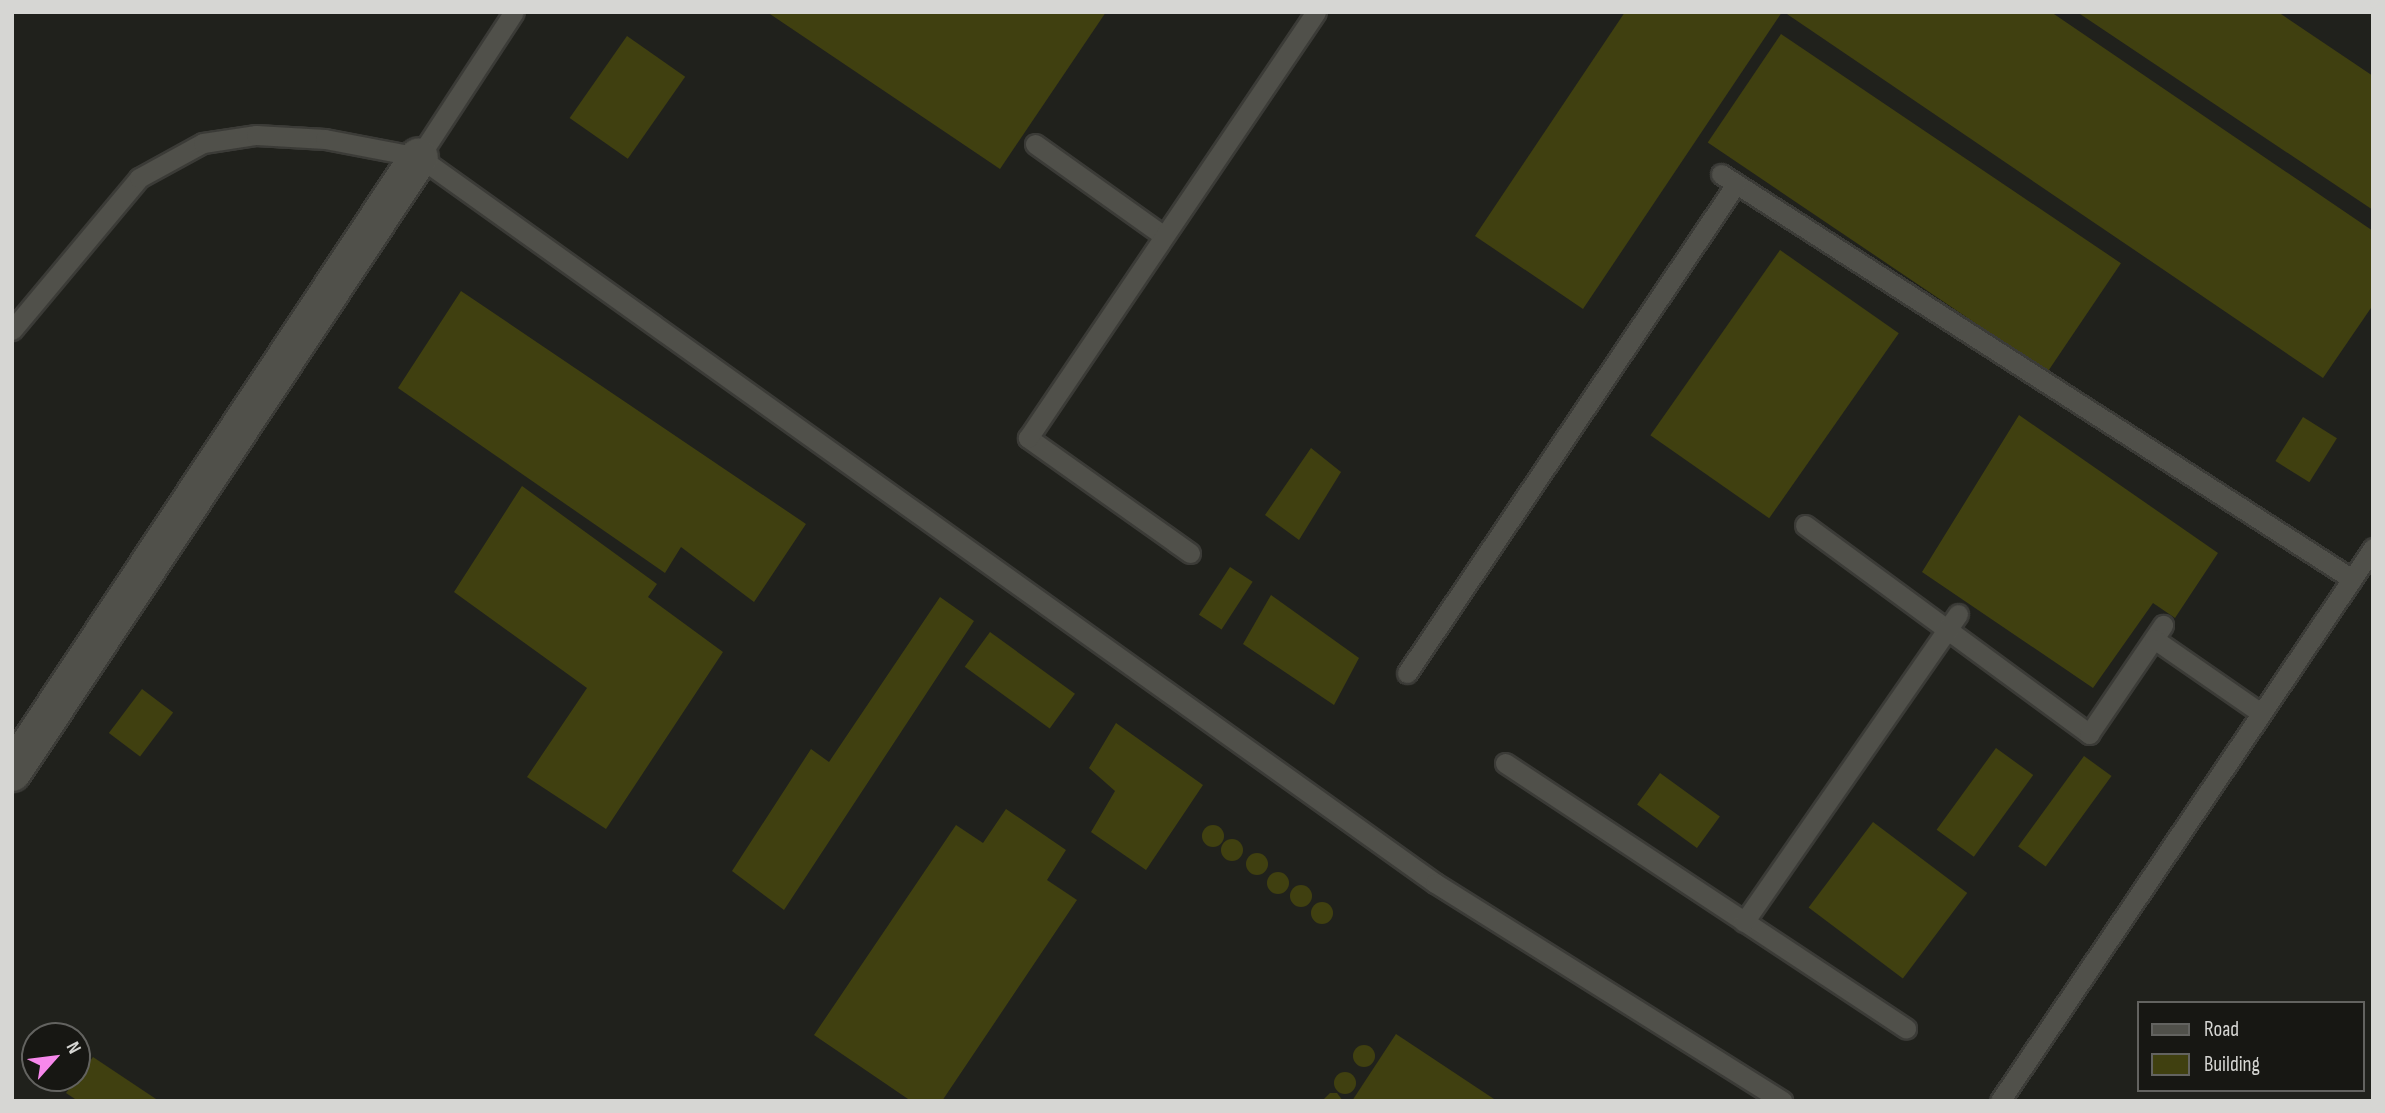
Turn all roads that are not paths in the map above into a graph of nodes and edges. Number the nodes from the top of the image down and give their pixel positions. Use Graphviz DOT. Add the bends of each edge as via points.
graph roads {
  1 [pos="514,12"];
  2 [pos="1316,12"];
  3 [pos="1035,144"];
  4 [pos="419,157"];
  5 [pos="1164,236"];
  6 [pos="12,330"];
  7 [pos="1805,525"];
  8 [pos="2373,548"];
  9 [pos="1190,553"];
  10 [pos="2352,579"];
  11 [pos="1952,622"];
  12 [pos="1407,673"];
  13 [pos="2261,713"];
  14 [pos="1505,763"];
  15 [pos="12,772"];
  16 [pos="1744,922"];
  17 [pos="1906,1028"];
  18 [pos="1782,1101"];
  19 [pos="2000,1101"];
  1 -- 4 [label="lane"];
  2 -- 5 [label="lane"];
  3 -- 5 [label="lane"];
  4 -- 6 [label="lane" via="298,137 256,135 202,142 139,178"];
  4 -- 15 [label="street"];
  4 -- 18 [label="lane" via="1435,883"];
  5 -- 9 [label="lane" via="1028,438"];
  7 -- 11 [label="lane"];
  8 -- 10 [label="lane"];
  10 -- 12 [label="lane" via="1729,179"];
  10 -- 13 [label="lane"];
  11 -- 13 [label="lane" via="2089,734 2159,632"];
  11 -- 16 [label="lane"];
  13 -- 19 [label="lane"];
  14 -- 16 [label="lane"];
  16 -- 17 [label="lane"];
}
